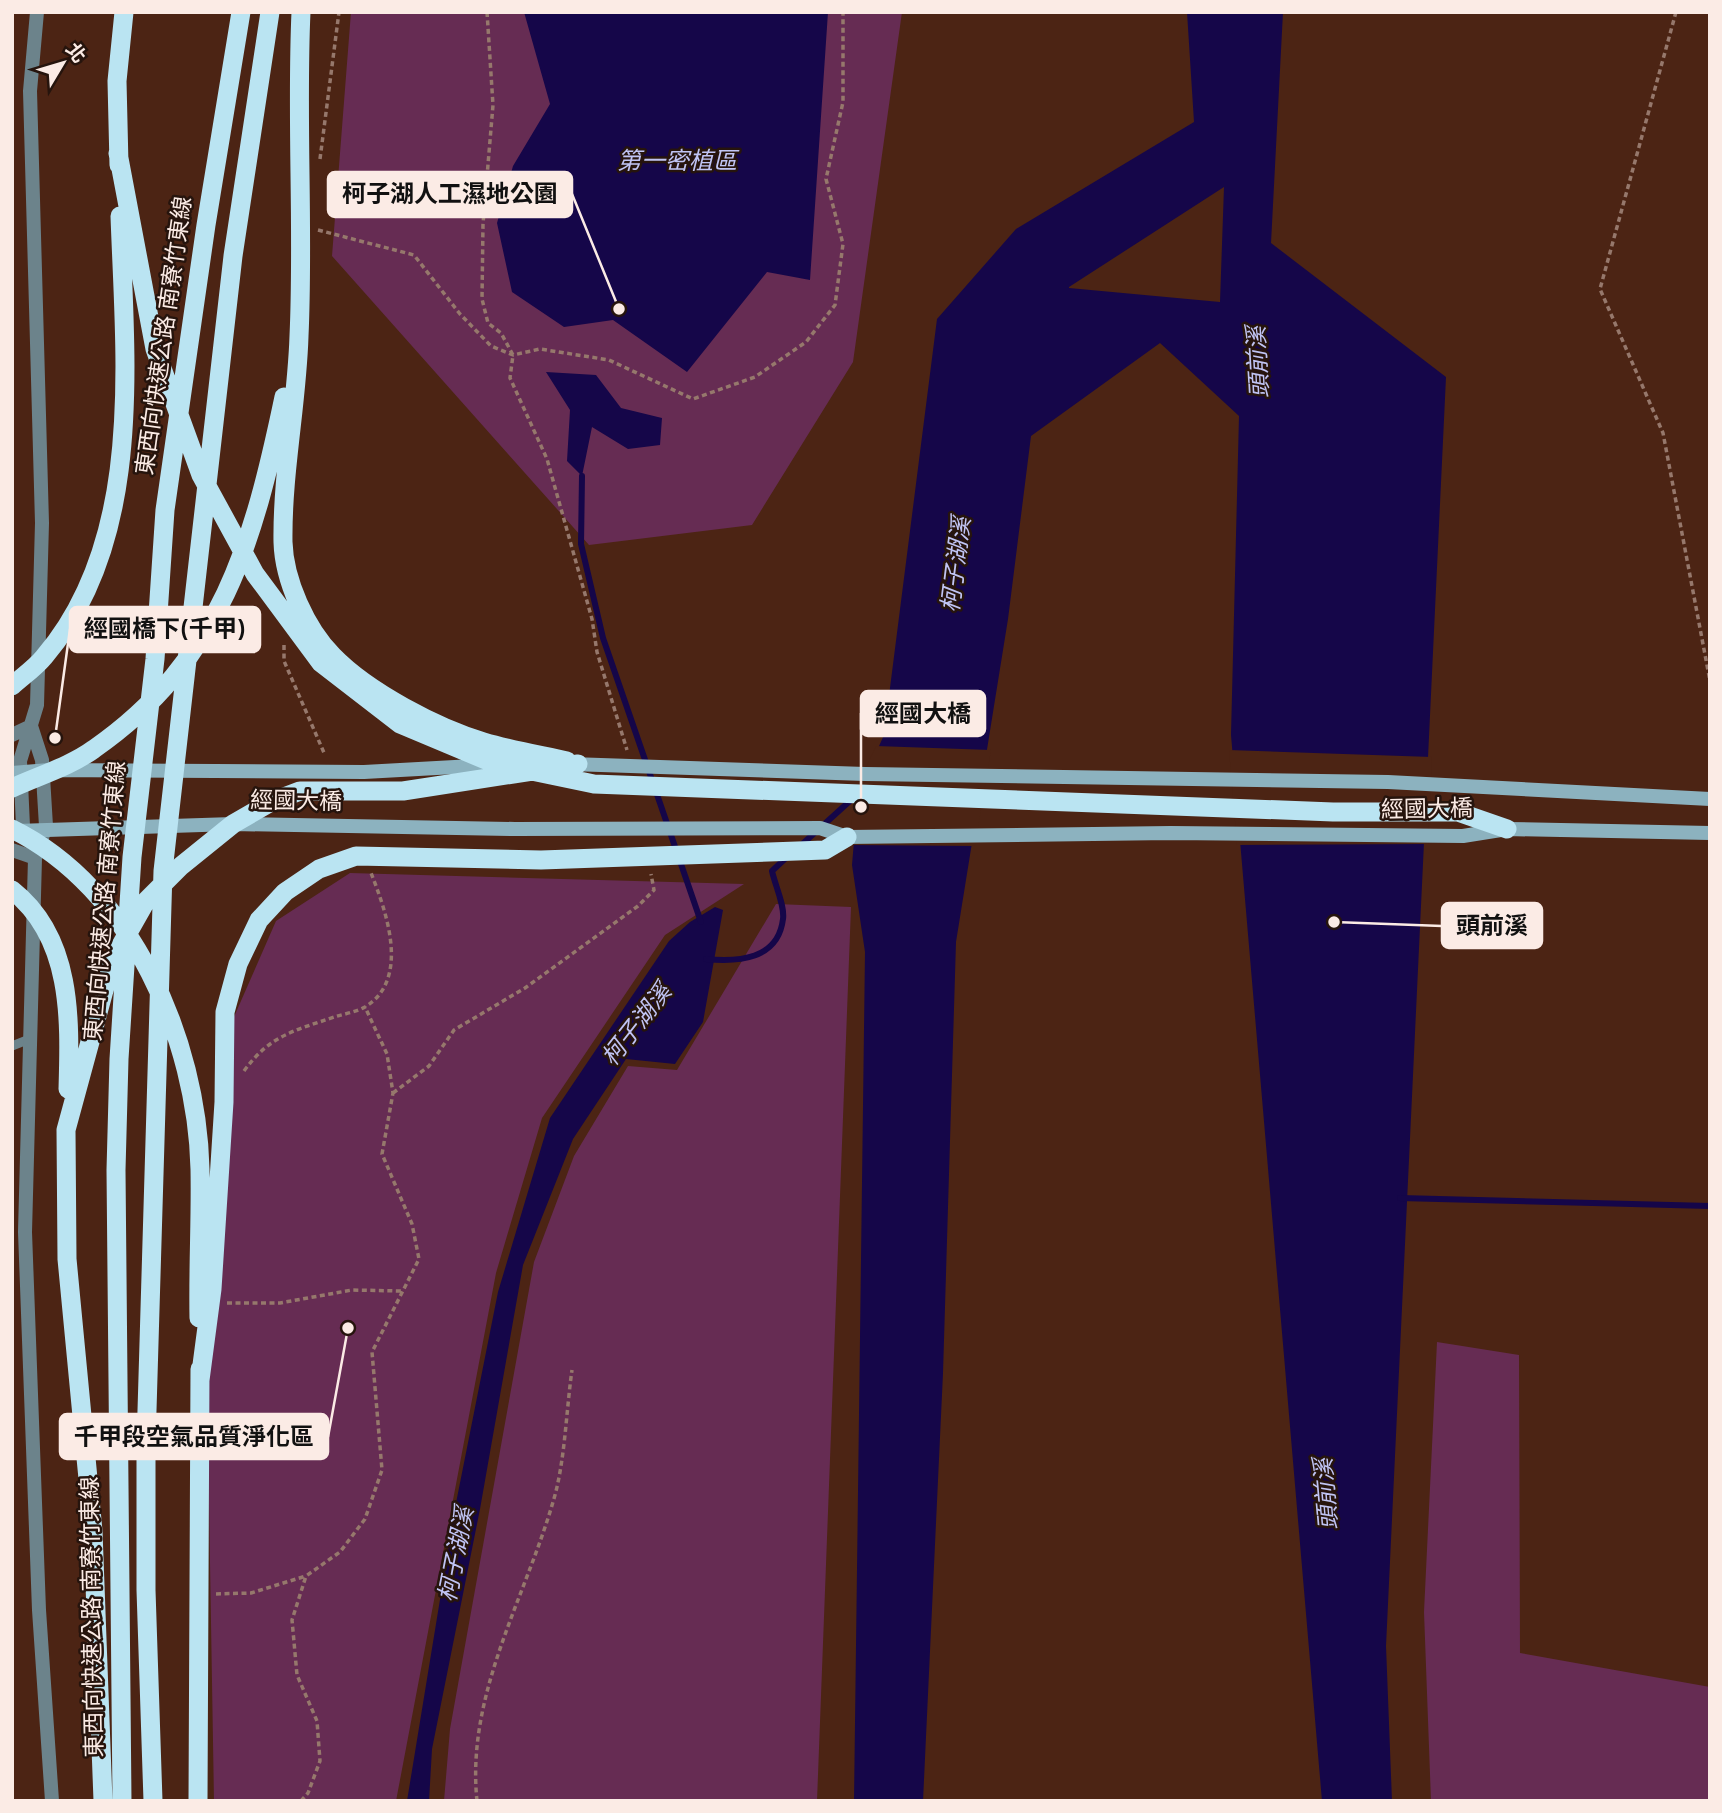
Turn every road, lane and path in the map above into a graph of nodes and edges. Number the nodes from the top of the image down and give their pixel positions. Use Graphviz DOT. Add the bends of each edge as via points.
graph roads {
  1 [pos="37,12"];
  2 [pos="124,12"];
  3 [pos="242,12"];
  4 [pos="270,12"];
  5 [pos="302,12"];
  6 [pos="487,12"];
  7 [pos="843,12"];
  8 [pos="1676,12"];
  9 [pos="118,153"];
  10 [pos="312,229"];
  11 [pos="302,253"];
  12 [pos="513,355"];
  13 [pos="1710,681"];
  14 [pos="12,686"];
  15 [pos="31,726"];
  16 [pos="12,735"];
  17 [pos="628,754"];
  18 [pos="578,764"];
  19 [pos="50,770"];
  20 [pos="12,773"];
  21 [pos="12,788"];
  22 [pos="1710,799"];
  23 [pos="233,824"];
  24 [pos="1507,829"];
  25 [pos="12,830"];
  26 [pos="1710,833"];
  27 [pos="847,837"];
  28 [pos="12,850"];
  29 [pos="34,858"];
  30 [pos="650,871"];
  31 [pos="12,890"];
  32 [pos="365,1007"];
  33 [pos="32,1038"];
  34 [pos="12,1046"];
  35 [pos="393,1093"];
  36 [pos="66,1130"];
  37 [pos="19,1235"];
  38 [pos="402,1291"];
  39 [pos="220,1303"];
  40 [pos="572,1370"];
  41 [pos="200,1380"];
  42 [pos="306,1576"];
  43 [pos="206,1594"];
  44 [pos="52,1801"];
  45 [pos="103,1801"];
  46 [pos="122,1801"];
  47 [pos="153,1801"];
  48 [pos="198,1801"];
  49 [pos="300,1801"];
  50 [pos="477,1801"];
  1 -- 15 [label="street" via="30,91 42,523 37,705"];
  2 -- 9 [label="highway" via="117,81"];
  3 -- 46 [label="highway, 東西向快速公路 南寮竹東線" via="165,510 155,659 132,857 116,1170"];
  4 -- 47 [label="highway" via="233,256 163,871 146,1444"];
  5 -- 11 [label="highway"];
  6 -- 12 [label="path" via="493,105 482,299 488,323 501,333"];
  7 -- 12 [label="path" via="843,102 826,179 843,244 835,306 806,342 755,377 693,399 609,360 540,349"];
  8 -- 13 [label="path" via="1600,289 1662,433"];
  9 -- 14 [label="highway" via="126,405 117,485 100,556 66,628 43,659"];
  9 -- 24 [label="highway" via="155,349 201,475 256,574 321,663 400,724 493,763 594,784 1333,812 1458,812"];
  10 -- 12 [label="path" via="414,256 491,346"];
  11 -- 18 [label="highway" via="283,544 290,581 308,622 332,656 376,689 423,715 483,742"];
  11 -- 19 [label="highway" via="285,391 264,491 232,584 197,646 157,695 93,750"];
  12 -- 17 [label="path" via="510,378 547,459"];
  15 -- 16 [label="street"];
  15 -- 29 [label="street" via="20,761 23,826"];
  15 -- 29 [label="street" via="43,760 46,826"];
  18 -- 19 [label="main road, 經國大橋" via="364,772"];
  18 -- 22 [label="main road, 經國大橋" via="865,774 1388,782"];
  18 -- 23 [label="highway" via="403,791 300,791"];
  19 -- 20 [label="main road, 經國大橋"];
  19 -- 21 [label="highway"];
  23 -- 25 [label="main road, 經國大橋"];
  23 -- 27 [label="main road, 經國大橋" via="820,828"];
  23 -- 36 [label="highway" via="172,874 146,901 128,930 112,961"];
  24 -- 26 [label="main road, 經國大橋"];
  24 -- 27 [label="main road, 經國大橋" via="1463,836"];
  25 -- 41 [label="highway" via="37,841 117,920 144,962 182,1056 200,1168"];
  27 -- 41 [label="highway" via="825,850 541,860 356,856 319,869 285,892 259,920 238,964 225,1012 212,1289"];
  28 -- 29 [label="street"];
  29 -- 33 [label="street"];
  30 -- 35 [label="path" via="654,890 638,906 525,988 454,1030 429,1066"];
  31 -- 36 [label="highway" via="47,932 63,971 70,1018"];
  32 -- 35 [label="path" via="387,1054"];
  33 -- 34 [label="lane"];
  33 -- 37 [label="street"];
  35 -- 38 [label="path" via="382,1153 412,1224 419,1259"];
  36 -- 45 [label="highway" via="66,1259 93,1531"];
  37 -- 44 [label="street"];
  38 -- 39 [label="path" via="352,1290 280,1303"];
  38 -- 42 [label="path" via="372,1352 382,1471 365,1519 340,1552"];
  40 -- 50 [label="path" via="554,1500 486,1690 475,1779"];
  41 -- 48 [label="highway"];
  42 -- 43 [label="path" via="251,1592"];
  42 -- 49 [label="path" via="292,1620 297,1675 317,1721 320,1761 308,1793"];
}
